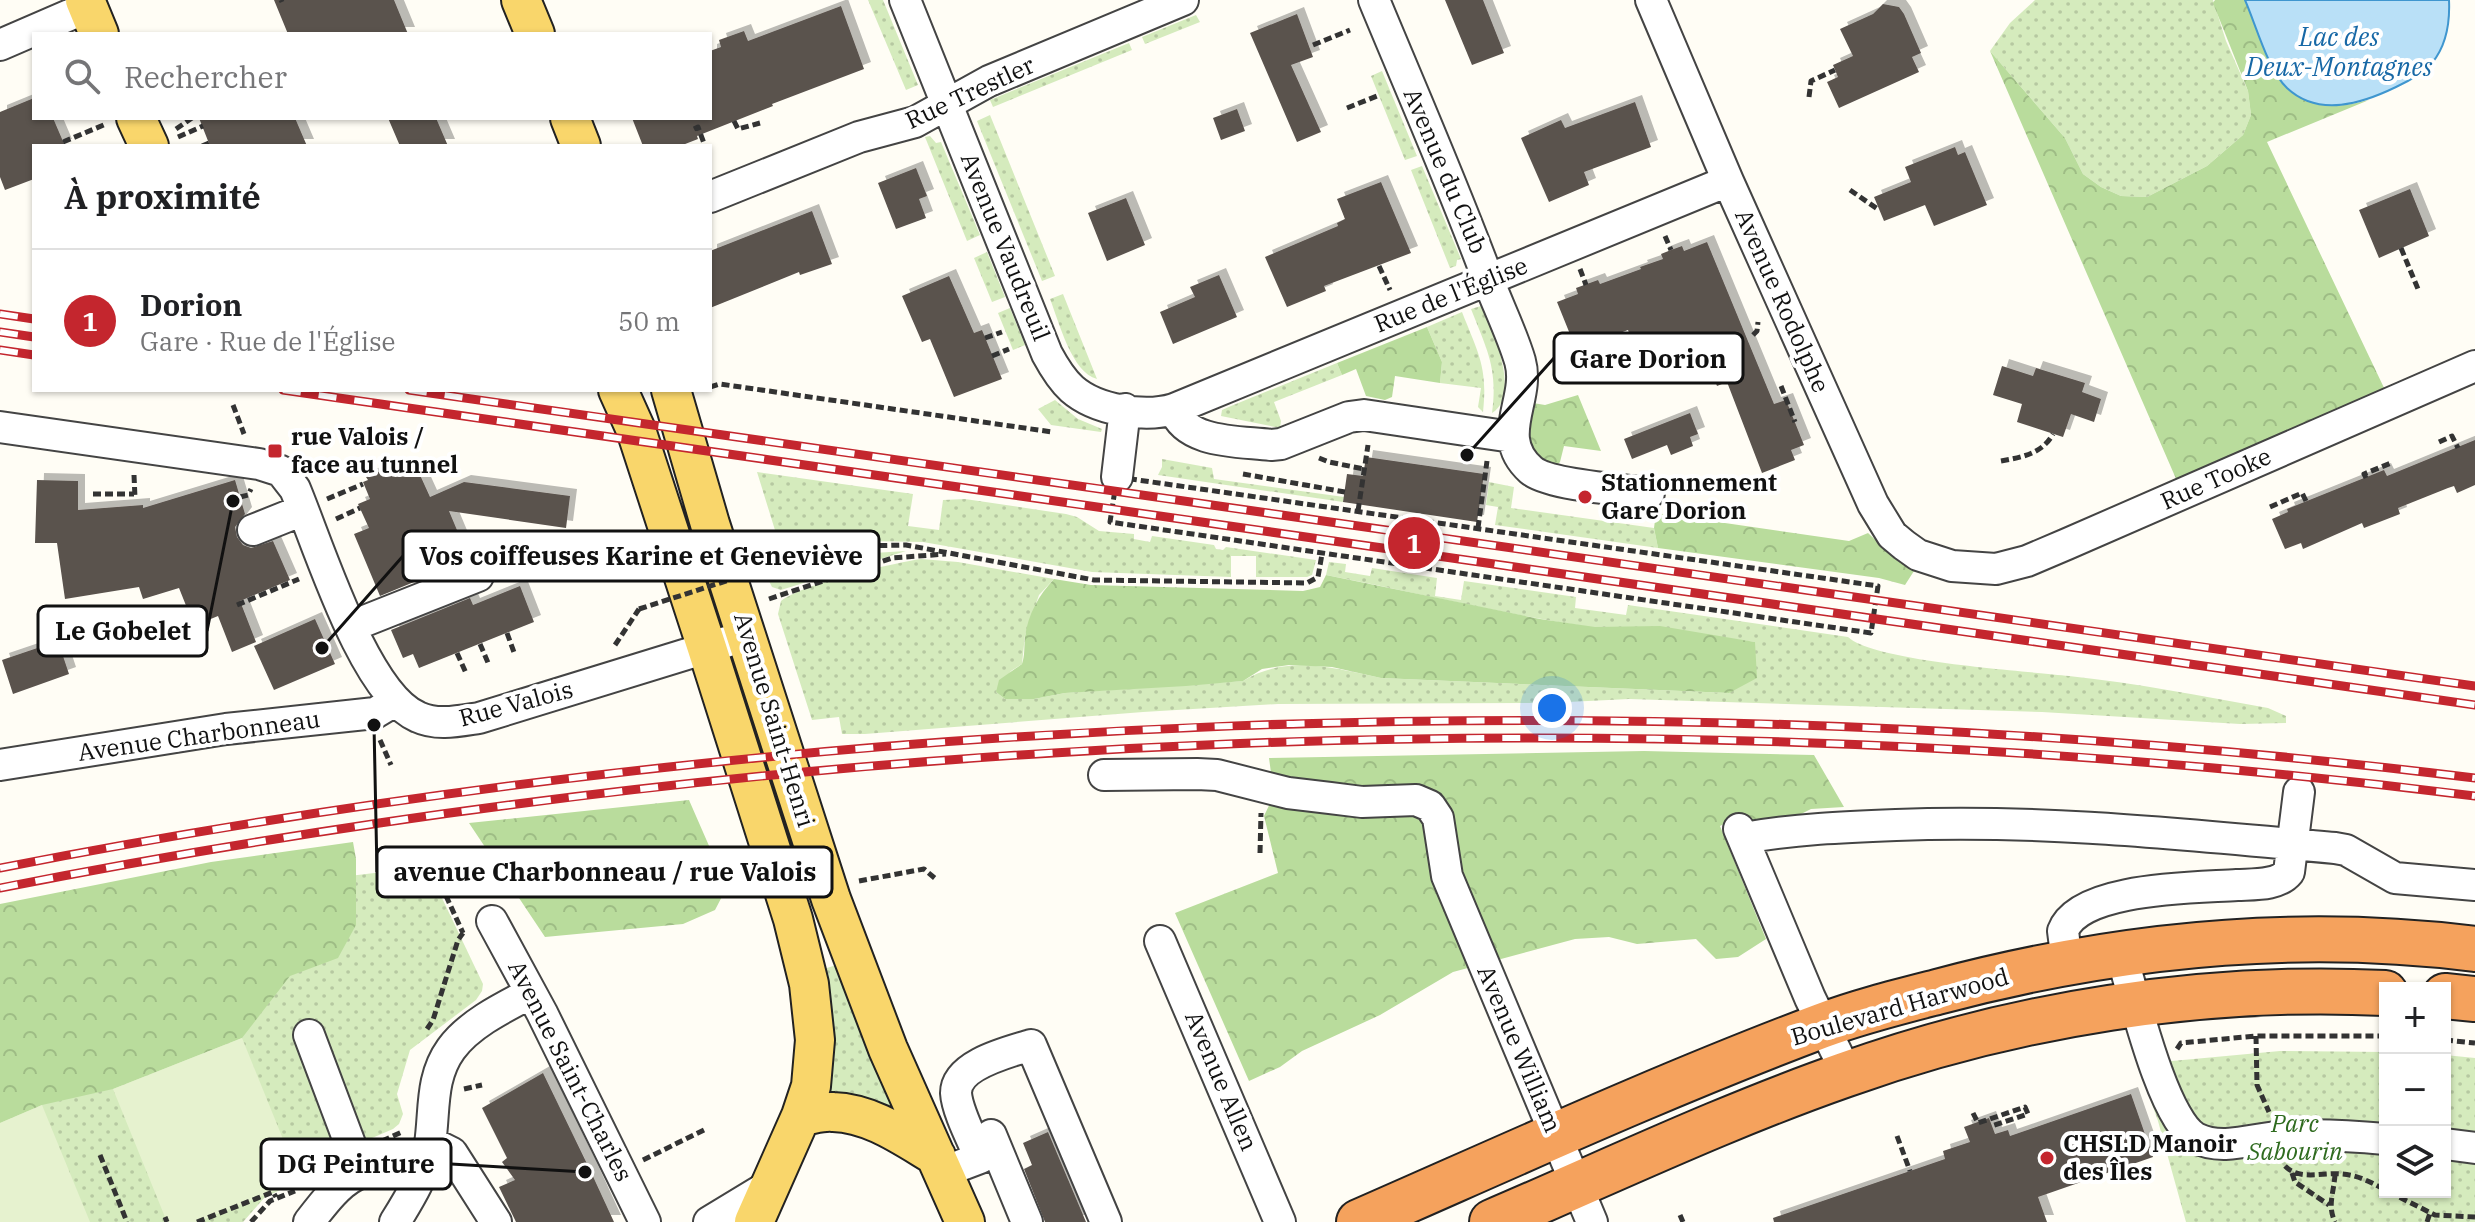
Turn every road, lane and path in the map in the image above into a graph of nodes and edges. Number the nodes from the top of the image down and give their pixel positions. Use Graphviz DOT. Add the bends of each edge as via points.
graph roads {
  1 [pos="521,0"];
  2 [pos="905,0"];
  3 [pos="1183,0"];
  4 [pos="1374,0"];
  5 [pos="1651,0"];
  6 [pos="95,10"];
  7 [pos="1350,30"];
  8 [pos="35,32"];
  9 [pos="534,32"];
  10 [pos="32,33"];
  11 [pos="0,45"];
  12 [pos="1313,45"];
  13 [pos="1835,70"];
  14 [pos="1377,96"];
  15 [pos="1809,97"];
  16 [pos="947,104"];
  17 [pos="1347,108"];
  18 [pos="189,120"];
  19 [pos="571,120"];
  20 [pos="123,121"];
  21 [pos="734,121"];
  22 [pos="760,123"];
  23 [pos="203,126"];
  24 [pos="694,129"];
  25 [pos="165,139"];
  26 [pos="63,142"];
  27 [pos="580,144"];
  28 [pos="704,144"];
  29 [pos="1728,181"];
  30 [pos="1850,190"];
  31 [pos="712,196"];
  32 [pos="1879,210"];
  33 [pos="2401,248"];
  34 [pos="1379,266"];
  35 [pos="1488,280"];
  36 [pos="2418,289"];
  37 [pos="1393,296"];
  38 [pos="1002,332"];
  39 [pos="985,338"];
  40 [pos="1009,349"];
  41 [pos="992,356"];
  42 [pos="2475,366"];
  43 [pos="712,386"];
  44 [pos="1781,386"];
  45 [pos="619,392"];
  46 [pos="672,392"];
  47 [pos="233,405"];
  48 [pos="1125,409"];
  49 [pos="1174,409"];
  50 [pos="1795,422"];
  51 [pos="0,427"];
  52 [pos="1052,432"];
  53 [pos="2053,434"];
  54 [pos="1512,437"];
  55 [pos="1369,440"];
  56 [pos="2439,442"];
  57 [pos="248,443"];
  58 [pos="2458,448"];
  59 [pos="1318,457"];
  60 [pos="1483,458"];
  61 [pos="2001,461"];
  62 [pos="2391,463"];
  63 [pos="133,464"];
  64 [pos="1240,464"];
  65 [pos="1364,469"];
  66 [pos="1126,478"];
  67 [pos="2366,478"];
  68 [pos="363,484"];
  69 [pos="1345,492"];
  70 [pos="1649,493"];
  71 [pos="93,494"];
  72 [pos="2306,501"];
  73 [pos="314,505"];
  74 [pos="2270,507"];
  75 [pos="360,508"];
  76 [pos="1358,511"];
  77 [pos="333,520"];
  78 [pos="1128,525"];
  79 [pos="1478,528"];
  80 [pos="253,530"];
  81 [pos="951,553"];
  82 [pos="1322,554"];
  83 [pos="1952,566"];
  84 [pos="311,573"];
  85 [pos="478,576"];
  86 [pos="769,599"];
  87 [pos="237,605"];
  88 [pos="639,609"];
  89 [pos="352,626"];
  90 [pos="507,633"];
  91 [pos="747,636"];
  92 [pos="480,644"];
  93 [pos="707,648"];
  94 [pos="457,653"];
  95 [pos="515,655"];
  96 [pos="489,665"];
  97 [pos="466,673"];
  98 [pos="395,701"];
  99 [pos="376,730"];
  100 [pos="0,765"];
  101 [pos="391,765"];
  102 [pos="1104,775"];
  103 [pos="1267,788"];
  104 [pos="2299,792"];
  105 [pos="2294,844"];
  106 [pos="426,852"];
  107 [pos="1260,853"];
  108 [pos="937,880"];
  109 [pos="859,881"];
  110 [pos="2475,885"];
  111 [pos="492,921"];
  112 [pos="1160,941"];
  113 [pos="2475,949"];
  114 [pos="2121,953"];
  115 [pos="2067,963"];
  116 [pos="531,993"];
  117 [pos="2379,993"];
  118 [pos="2451,997"];
  119 [pos="2475,999"];
  120 [pos="2137,1006"];
  121 [pos="1823,1025"];
  122 [pos="309,1035"];
  123 [pos="2256,1036"];
  124 [pos="2379,1036"];
  125 [pos="422,1038"];
  126 [pos="2451,1041"];
  127 [pos="2475,1043"];
  128 [pos="2174,1052"];
  129 [pos="1847,1074"];
  130 [pos="1973,1113"];
  131 [pos="801,1116"];
  132 [pos="2270,1116"];
  133 [pos="1992,1126"];
  134 [pos="704,1130"];
  135 [pos="991,1135"];
  136 [pos="1555,1136"];
  137 [pos="1897,1136"];
  138 [pos="2379,1139"];
  139 [pos="430,1142"];
  140 [pos="2451,1145"];
  141 [pos="2475,1148"];
  142 [pos="2279,1154"];
  143 [pos="100,1155"];
  144 [pos="642,1161"];
  145 [pos="940,1164"];
  146 [pos="1910,1171"];
  147 [pos="361,1173"];
  148 [pos="2292,1173"];
  149 [pos="2335,1174"];
  150 [pos="418,1180"];
  151 [pos="770,1185"];
  152 [pos="2379,1187"];
  153 [pos="2401,1198"];
  154 [pos="1584,1204"];
  155 [pos="2329,1205"];
  156 [pos="2430,1213"];
  157 [pos="1680,1215"];
  158 [pos="2475,1217"];
  159 [pos="127,1222"];
  160 [pos="197,1222"];
  161 [pos="251,1222"];
  162 [pos="309,1222"];
  163 [pos="395,1222"];
  164 [pos="496,1222"];
  165 [pos="645,1222"];
  166 [pos="709,1222"];
  167 [pos="754,1222"];
  168 [pos="965,1222"];
  169 [pos="1027,1222"];
  170 [pos="1106,1222"];
  171 [pos="1280,1222"];
  172 [pos="1359,1222"];
  173 [pos="1492,1222"];
  174 [pos="1683,1222"];
  175 [pos="2335,1222"];
  176 [pos="2427,1222"];
  1 -- 9 [label="main road"];
  2 -- 16 [label="street, Avenue Vaudreuil"];
  3 -- 16 [label="street, Rue Trestler" via="989,81"];
  4 -- 35 [label="street, Avenue du Club"];
  5 -- 29 [label="street, Avenue Rodolphe"];
  6 -- 8 [label="street"];
  7 -- 12 [label="path"];
  10 -- 11 [label="street"];
  13 -- 15 [label="path" via="1811,81"];
  14 -- 17 [label="path"];
  16 -- 31 [label="street, Rue Trestler" via="910,124 859,137"];
  16 -- 48 [label="street, Avenue Vaudreuil" via="1058,374 1082,397"];
  18 -- 25 [label="path"];
  19 -- 27 [label="main road"];
  20 -- 25 [label="main road"];
  20 -- 26 [label="path"];
  21 -- 22 [label="path" via="738,129"];
  23 -- 25 [label="path"];
  24 -- 28 [label="path" via="698,127"];
  29 -- 35 [label="street, Rue de l'Église"];
  29 -- 83 [label="street, Avenue Rodolphe" via="1882,522 1918,555"];
  30 -- 32 [label="path"];
  33 -- 36 [label="path"];
  34 -- 37 [label="path"];
  35 -- 49 [label="street, Rue de l'Église"];
  35 -- 54 [label="street, Avenue du Club" via="1522,371"];
  38 -- 39 [label="path"];
  40 -- 41 [label="path"];
  42 -- 83 [label="street, Rue Tooke" via="2027,561 1996,569"];
  43 -- 52 [label="path"];
  44 -- 50 [label="path"];
  45 -- 93 [label="main road"];
  46 -- 91 [label="main road, Avenue Saint-Henri"];
  47 -- 57 [label="path"];
  48 -- 49 [label="street, Avenue Vaudreuil"];
  48 -- 66 [label="street"];
  49 -- 54 [label="street" via="1192,432 1271,445 1364,415"];
  51 -- 73 [label="street, Rue Valois" via="275,468"];
  53 -- 61 [label="path" via="2040,450"];
  54 -- 70 [label="street" via="1525,463 1540,476"];
  55 -- 65 [label="path"];
  56 -- 58 [label="path" via="2452,436"];
  59 -- 65 [label="path"];
  60 -- 79 [label="path" via="1488,467"];
  62 -- 67 [label="path" via="2364,474"];
  63 -- 71 [label="path" via="134,496"];
  64 -- 69 [label="path" via="1238,473"];
  65 -- 76 [label="path"];
  66 -- 76 [label="path"];
  68 -- 73 [label="path"];
  72 -- 74 [label="path" via="2302,493"];
  73 -- 80 [label="street"];
  73 -- 89 [label="street, Rue Valois"];
  75 -- 77 [label="path"];
  76 -- 79 [label="path"];
  78 -- 82 [label="path"];
  79 -- 82 [label="path" via="1878,586 1871,633"];
  81 -- 82 [label="path" via="1094,580 1250,583 1313,581"];
  81 -- 86 [label="path" via="892,558"];
  81 -- 88 [label="path, bridge" via="906,545 834,549"];
  84 -- 87 [label="path"];
  85 -- 89 [label="street"];
  89 -- 98 [label="street, Rue Valois" via="373,673"];
  90 -- 95 [label="path"];
  91 -- 93 [label="street, Rue Valois"];
  91 -- 145 [label="main road, Avenue Saint-Henri" via="852,958"];
  92 -- 96 [label="path"];
  93 -- 98 [label="street, Rue Valois" via="461,721 430,721"];
  93 -- 131 [label="main road" via="805,963 814,1062"];
  94 -- 97 [label="path"];
  98 -- 100 [label="street, Avenue Charbonneau" via="375,713 226,729"];
  99 -- 101 [label="path"];
  102 -- 103 [label="street" via="1217,775"];
  103 -- 107 [label="path"];
  103 -- 136 [label="street, Avenue William" via="1362,802 1416,800 1430,806 1438,818 1447,876"];
  104 -- 105 [label="street"];
  105 -- 110 [label="street" via="2346,850 2395,878"];
  105 -- 115 [label="street" via="2289,872 2280,880 2121,897 2083,908 2063,931"];
  105 -- 121 [label="street" via="1970,822 1742,834"];
  106 -- 125 [label="path" via="463,933"];
  108 -- 109 [label="path" via="924,869"];
  111 -- 116 [label="street, Avenue Saint-Charles"];
  112 -- 171 [label="street, Avenue Allen"];
  113 -- 114 [label="highway, Boulevard Harwood" via="2316,937"];
  114 -- 115 [label="highway, Boulevard Harwood"];
  114 -- 120 [label="street"];
  115 -- 121 [label="highway, Boulevard Harwood" via="1973,982"];
  116 -- 139 [label="street" via="471,1030 445,1058 433,1095"];
  116 -- 165 [label="street, Avenue Saint-Charles"];
  117 -- 120 [label="highway, Boulevard Harwood" via="2245,994"];
  118 -- 119 [label="highway"];
  120 -- 129 [label="highway, Boulevard Harwood" via="2016,1025"];
  120 -- 138 [label="street" via="2174,1115 2188,1132 2225,1143 2286,1136"];
  121 -- 129 [label="street"];
  121 -- 136 [label="highway, Boulevard Harwood"];
  122 -- 147 [label="street"];
  123 -- 124 [label="path"];
  123 -- 128 [label="path" via="2181,1043"];
  123 -- 132 [label="path" via="2257,1085"];
  126 -- 127 [label="path"];
  129 -- 154 [label="highway, Boulevard Harwood"];
  130 -- 133 [label="path" via="1978,1123 2025,1107 2028,1114"];
  131 -- 145 [label="main road" via="857,1116 892,1130"];
  131 -- 151 [label="main road"];
  134 -- 144 [label="path"];
  135 -- 169 [label="street"];
  136 -- 154 [label="street, Avenue William"];
  136 -- 172 [label="highway, Boulevard Harwood"];
  137 -- 146 [label="path"];
  139 -- 150 [label="street"];
  139 -- 164 [label="street" via="452,1153"];
  140 -- 141 [label="street"];
  142 -- 148 [label="path"];
  143 -- 159 [label="path"];
  145 -- 168 [label="main road, Avenue Saint-Henri"];
  145 -- 170 [label="street" via="980,1158 956,1094 962,1077 972,1067 1031,1045"];
  147 -- 150 [label="street" via="383,1168"];
  147 -- 162 [label="street" via="335,1190"];
  148 -- 149 [label="path"];
  148 -- 155 [label="path" via="2295,1182"];
  149 -- 152 [label="path"];
  149 -- 155 [label="path"];
  150 -- 163 [label="street"];
  151 -- 166 [label="street"];
  151 -- 167 [label="main road"];
  153 -- 156 [label="path"];
  154 -- 173 [label="highway, Boulevard Harwood"];
  155 -- 175 [label="path"];
  156 -- 158 [label="path"];
  156 -- 176 [label="path"];
  157 -- 174 [label="path"];
  160 -- 161 [label="path" via="273,1192 276,1197"];
}
